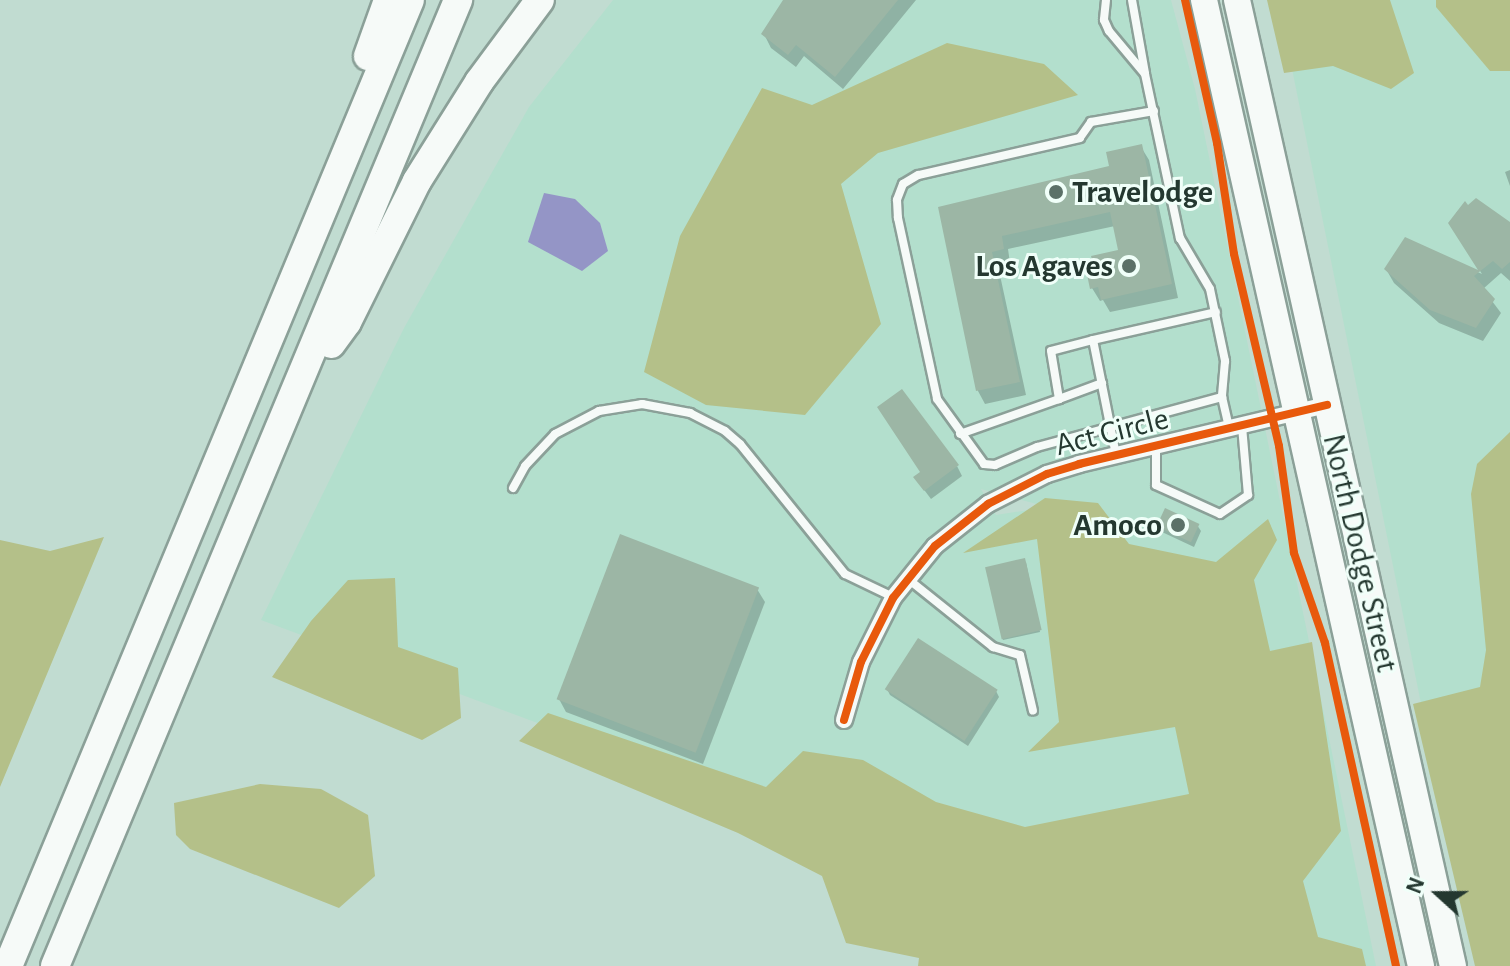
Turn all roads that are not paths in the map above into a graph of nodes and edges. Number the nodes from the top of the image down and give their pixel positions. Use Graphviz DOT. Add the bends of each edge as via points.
graph roads {
  1 [pos="388,0"];
  2 [pos="410,0"];
  3 [pos="458,0"];
  4 [pos="540,0"];
  5 [pos="1106,0"];
  6 [pos="1132,0"];
  7 [pos="1204,0"];
  8 [pos="1237,0"];
  9 [pos="1145,74"];
  10 [pos="1154,111"];
  11 [pos="343,165"];
  12 [pos="1216,312"];
  13 [pos="1093,340"];
  14 [pos="1102,383"];
  15 [pos="295,394"];
  16 [pos="1222,397"];
  17 [pos="1059,399"];
  18 [pos="1327,405"];
  19 [pos="1295,412"];
  20 [pos="1111,426"];
  21 [pos="1236,426"];
  22 [pos="960,434"];
  23 [pos="1156,445"];
  24 [pos="1116,455"];
  25 [pos="513,488"];
  26 [pos="907,578"];
  27 [pos="893,598"];
  28 [pos="1033,711"];
  29 [pos="844,720"];
  30 [pos="8,966"];
  31 [pos="55,966"];
  32 [pos="1421,966"];
  33 [pos="1453,966"];
  1 -- 11 [label="highway" via="363,71"];
  2 -- 11 [label="highway"];
  3 -- 15 [label="highway"];
  4 -- 15 [label="highway" via="479,82 417,181 347,322"];
  5 -- 9 [label="lane" via="1109,31"];
  6 -- 9 [label="lane"];
  7 -- 19 [label="main road, North Dodge Street"];
  8 -- 18 [label="main road, North Dodge Street"];
  9 -- 10 [label="lane"];
  10 -- 12 [label="lane" via="1180,238 1210,289"];
  10 -- 22 [label="lane" via="1091,122 1080,138 918,175 903,184 898,218 937,399"];
  11 -- 30 [label="highway"];
  12 -- 13 [label="lane"];
  12 -- 16 [label="lane" via="1225,361"];
  13 -- 14 [label="lane"];
  13 -- 17 [label="lane" via="1051,351"];
  14 -- 17 [label="lane"];
  14 -- 20 [label="lane"];
  15 -- 31 [label="highway"];
  16 -- 20 [label="lane"];
  16 -- 21 [label="lane"];
  17 -- 22 [label="lane"];
  18 -- 19 [label="street, Act Circle"];
  18 -- 33 [label="main road, North Dodge Street"];
  19 -- 21 [label="street, Act Circle"];
  19 -- 32 [label="main road, North Dodge Street"];
  20 -- 22 [label="lane" via="995,465 984,464"];
  20 -- 24 [label="lane"];
  21 -- 23 [label="street, Act Circle"];
  21 -- 23 [label="lane" via="1248,495 1220,514 1156,485"];
  23 -- 24 [label="street, Act Circle"];
  24 -- 26 [label="street, Act Circle" via="1047,474 988,504 935,546"];
  25 -- 27 [label="lane" via="541,447 576,421 642,404 690,413 740,444 845,574"];
  26 -- 27 [label="street, Act Circle"];
  26 -- 28 [label="lane" via="993,647 1020,655"];
  27 -- 29 [label="street, Act Circle" via="861,662"];
}
